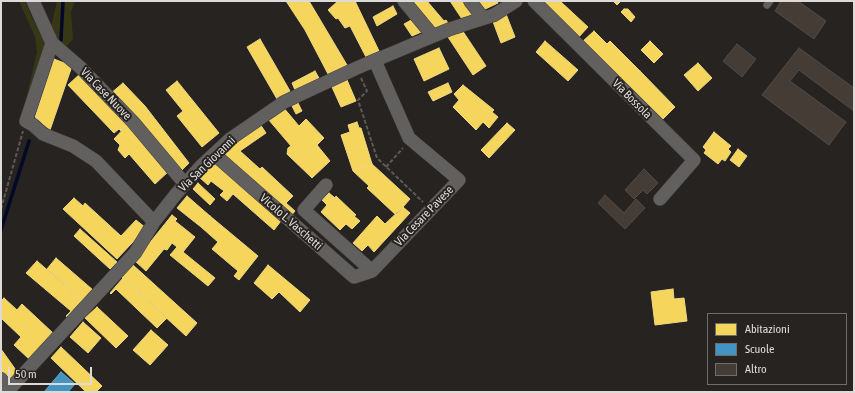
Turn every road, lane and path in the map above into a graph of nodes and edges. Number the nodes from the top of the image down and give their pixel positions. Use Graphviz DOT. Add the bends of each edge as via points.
graph roads {
  1 [pos="33,1"];
  2 [pos="404,1"];
  3 [pos="470,1"];
  4 [pos="516,1"];
  5 [pos="534,1"];
  6 [pos="483,18"];
  7 [pos="434,36"];
  8 [pos="52,43"];
  9 [pos="375,61"];
  10 [pos="356,69"];
  11 [pos="26,121"];
  12 [pos="410,139"];
  13 [pos="214,154"];
  14 [pos="386,167"];
  15 [pos="185,184"];
  16 [pos="326,185"];
  17 [pos="660,199"];
  18 [pos="1,209"];
  19 [pos="431,210"];
  20 [pos="154,222"];
  21 [pos="372,271"];
  22 [pos="1,379"];
  23 [pos="8,391"];
  1 -- 8 [label="street, Via Case Nuove"];
  2 -- 7 [label="street"];
  3 -- 6 [label="street"];
  4 -- 6 [label="street, Via San Giovanni" via="494,15"];
  5 -- 17 [label="street, Via Bossola" via="694,160"];
  6 -- 7 [label="street, Via San Giovanni"];
  7 -- 9 [label="street, Via San Giovanni"];
  8 -- 11 [label="street"];
  8 -- 15 [label="street, Via Case Nuove" via="81,68 133,122"];
  9 -- 10 [label="street, Via San Giovanni"];
  9 -- 12 [label="street, Via Cesare Pavese"];
  10 -- 13 [label="street, Via San Giovanni" via="284,102 230,139"];
  10 -- 14 [label="path" via="368,90 358,100 377,158"];
  11 -- 18 [label="path"];
  11 -- 20 [label="street" via="43,134 73,146 96,161"];
  12 -- 14 [label="path"];
  12 -- 19 [label="street, Via Cesare Pavese" via="459,180"];
  13 -- 15 [label="street, Via San Giovanni"];
  13 -- 21 [label="street, Vicolo L. Vaschetti" via="354,277"];
  14 -- 19 [label="path"];
  15 -- 20 [label="street, Via San Giovanni"];
  16 -- 21 [label="street" via="304,210"];
  19 -- 21 [label="street, Via Cesare Pavese"];
  20 -- 23 [label="street, Via San Giovanni" via="135,253"];
  22 -- 23 [label="street"];
}
